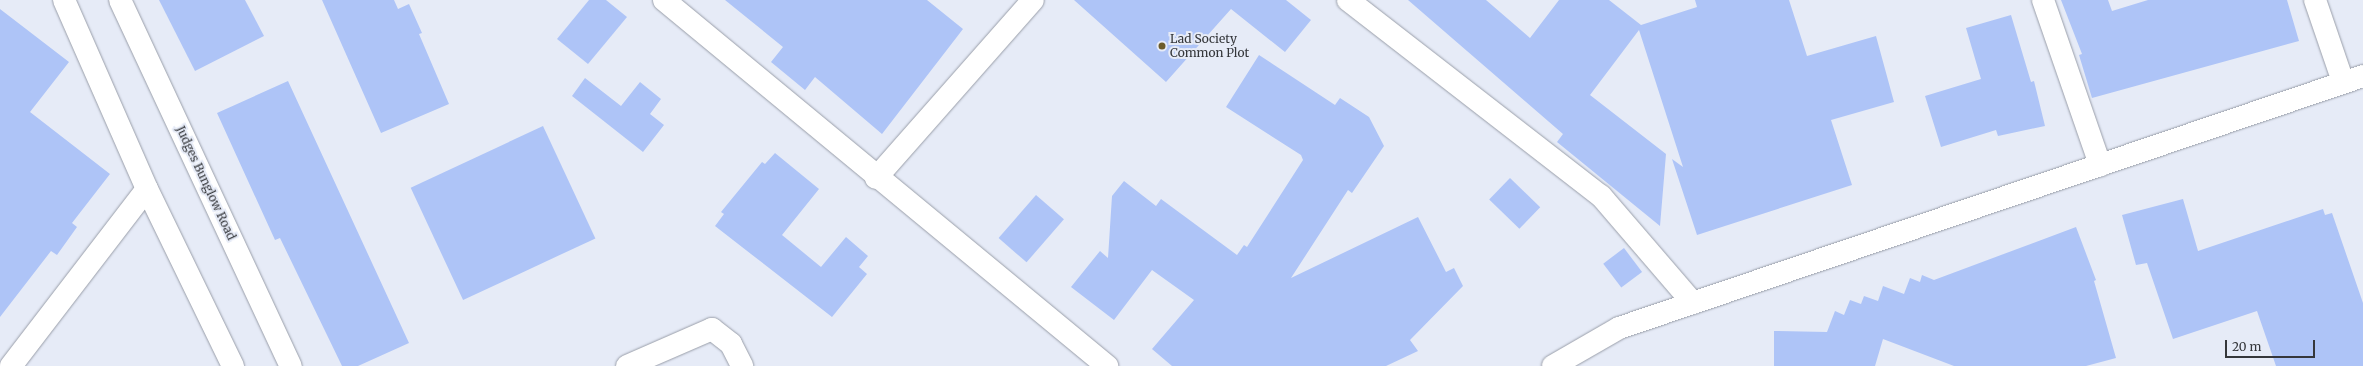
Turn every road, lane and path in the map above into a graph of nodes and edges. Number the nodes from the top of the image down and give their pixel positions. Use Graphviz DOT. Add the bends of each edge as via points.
graph roads {
  1 [pos="64,0"];
  2 [pos="120,0"];
  3 [pos="664,0"];
  4 [pos="1033,0"];
  5 [pos="1348,0"];
  6 [pos="2042,0"];
  7 [pos="2315,0"];
  8 [pos="2363,76"];
  9 [pos="2343,82"];
  10 [pos="2100,165"];
  11 [pos="876,178"];
  12 [pos="147,189"];
  13 [pos="1693,303"];
  14 [pos="11,366"];
  15 [pos="233,366"];
  16 [pos="291,366"];
  17 [pos="627,366"];
  18 [pos="742,366"];
  19 [pos="1107,366"];
  20 [pos="1553,366"];
  1 -- 12 [label="street"];
  2 -- 16 [label="street, Judges Bunglow Road"];
  3 -- 11 [label="street"];
  4 -- 11 [label="street"];
  5 -- 13 [label="street" via="1601,196"];
  6 -- 10 [label="street"];
  7 -- 9 [label="street"];
  8 -- 9 [label="street"];
  9 -- 10 [label="street"];
  10 -- 13 [label="street"];
  11 -- 19 [label="street"];
  12 -- 14 [label="street"];
  12 -- 15 [label="street"];
  13 -- 20 [label="street" via="1619,328"];
  17 -- 18 [label="street" via="712,329 731,344"];
}
